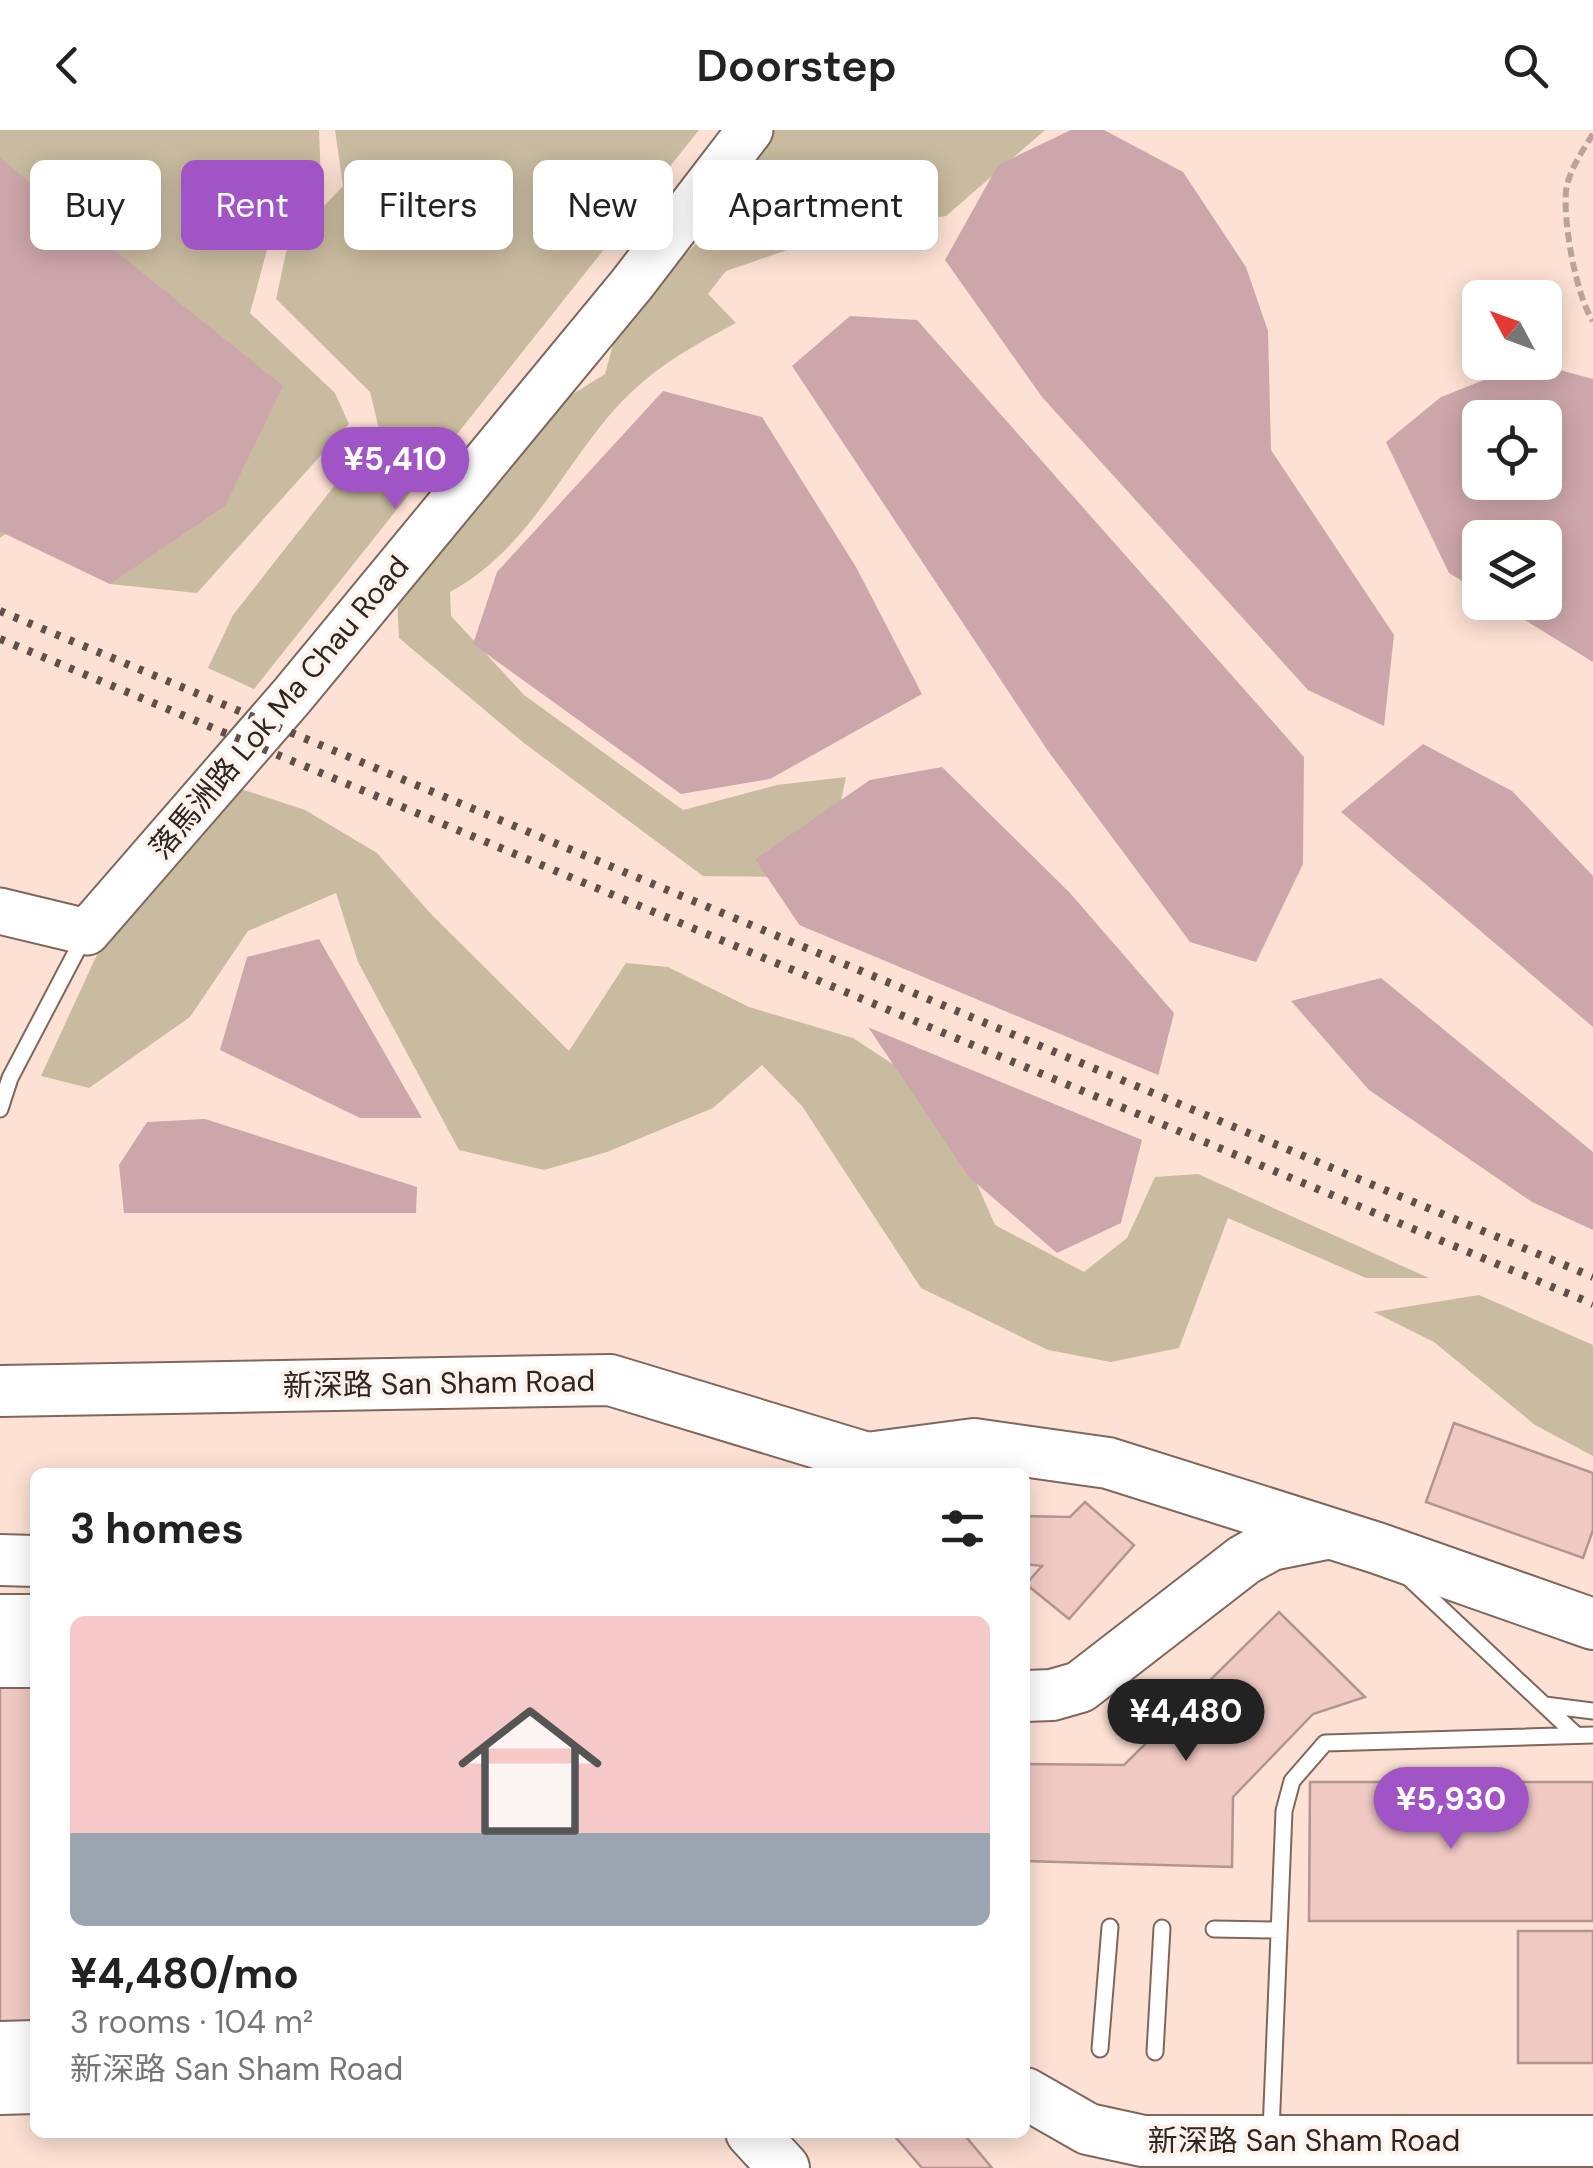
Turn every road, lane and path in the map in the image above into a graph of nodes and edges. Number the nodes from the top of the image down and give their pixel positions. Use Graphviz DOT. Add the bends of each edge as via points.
graph roads {
  1 [pos="750,130"];
  2 [pos="1593,134"];
  3 [pos="1593,321"];
  4 [pos="0,911"];
  5 [pos="87,932"];
  6 [pos="5,1077"];
  7 [pos="0,1109"];
  8 [pos="0,1391"];
  9 [pos="856,1465"];
  10 [pos="1327,1534"];
  11 [pos="1377,1548"];
  12 [pos="0,1560"];
  13 [pos="30,1561"];
  14 [pos="0,1620"];
  15 [pos="30,1620"];
  16 [pos="1593,1624"];
  17 [pos="0,1662"];
  18 [pos="30,1662"];
  19 [pos="1030,1696"];
  20 [pos="1544,1706"];
  21 [pos="1593,1711"];
  22 [pos="1575,1734"];
  23 [pos="1593,1734"];
  24 [pos="1110,1927"];
  25 [pos="1162,1928"];
  26 [pos="1214,1929"];
  27 [pos="1279,1930"];
  28 [pos="30,2046"];
  29 [pos="0,2047"];
  30 [pos="1100,2049"];
  31 [pos="1154,2052"];
  32 [pos="30,2088"];
  33 [pos="0,2089"];
  34 [pos="1030,2096"];
  35 [pos="756,2138"];
  36 [pos="1270,2141"];
  37 [pos="1593,2141"];
  38 [pos="784,2168"];
  1 -- 5 [label="street, 落馬洲路 Lok Ma Chau Road" via="317,666"];
  2 -- 3 [label="path" via="1566,191 1584,308"];
  4 -- 5 [label="street"];
  5 -- 6 [label="lane"];
  6 -- 7 [label="lane"];
  8 -- 9 [label="main road, 新深路 San Sham Road" via="610,1380"];
  9 -- 10 [label="main road, 新深路 San Sham Road" via="974,1444 1108,1463"];
  10 -- 11 [label="main road, 新深路 San Sham Road"];
  10 -- 19 [label="main road, 新深路 San Sham Road" via="1271,1545 1080,1686"];
  11 -- 16 [label="main road, 新深路 San Sham Road"];
  11 -- 20 [label="lane"];
  12 -- 13 [label="main road"];
  14 -- 15 [label="main road"];
  17 -- 18 [label="main road"];
  20 -- 21 [label="lane"];
  20 -- 22 [label="lane"];
  22 -- 23 [label="lane"];
  22 -- 27 [label="lane" via="1325,1744 1292,1781 1284,1811"];
  24 -- 30 [label="lane"];
  25 -- 31 [label="lane"];
  26 -- 27 [label="lane"];
  27 -- 36 [label="lane"];
  28 -- 29 [label="main road"];
  32 -- 33 [label="main road"];
  34 -- 36 [label="main road, 新深路 San Sham Road" via="1088,2129 1143,2141"];
  35 -- 38 [label="main road"];
  36 -- 37 [label="main road, 新深路 San Sham Road"];
}
